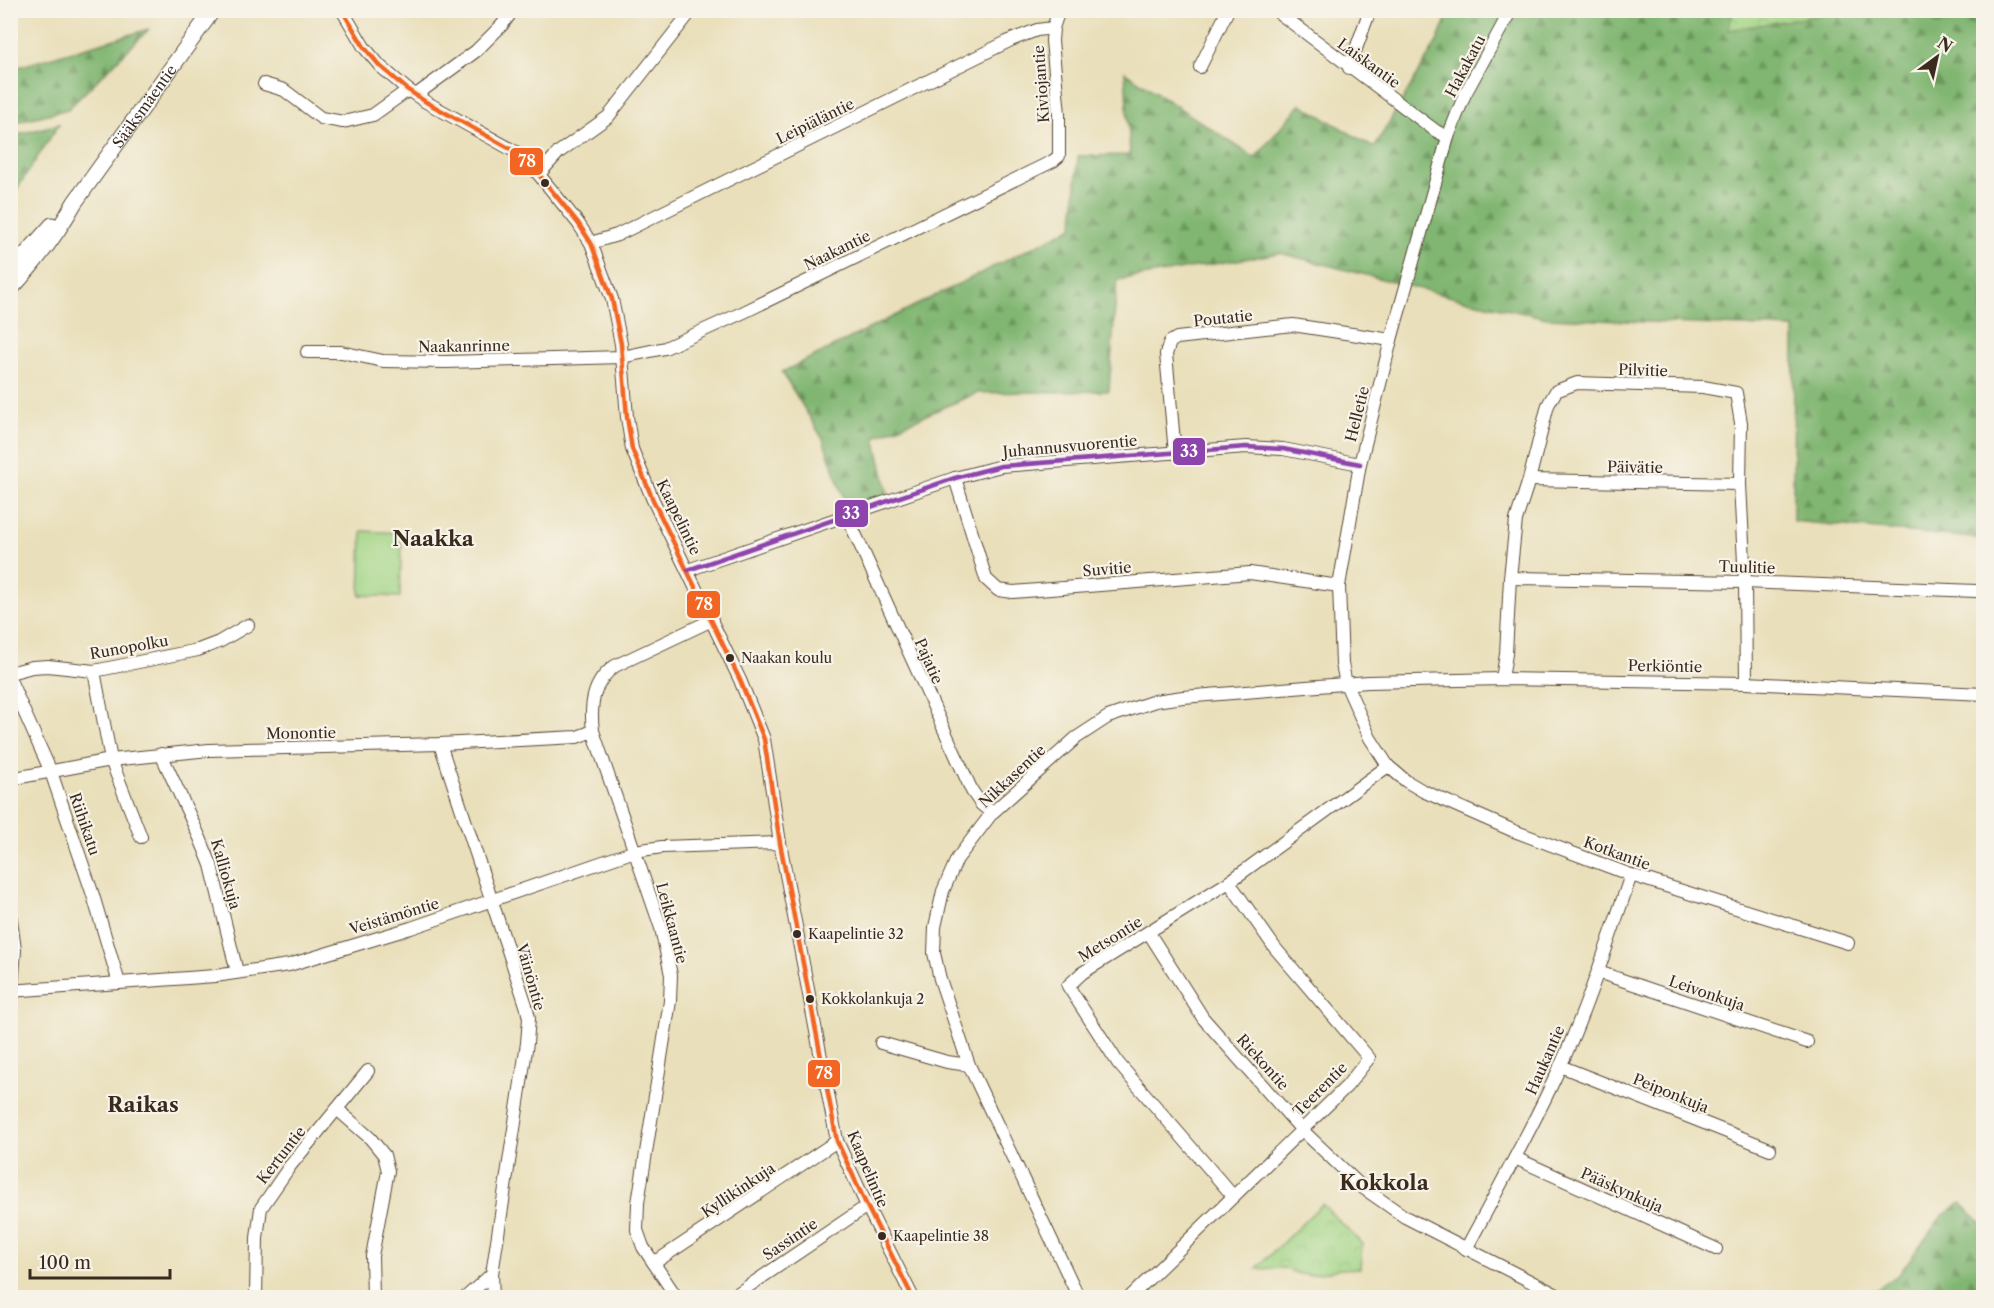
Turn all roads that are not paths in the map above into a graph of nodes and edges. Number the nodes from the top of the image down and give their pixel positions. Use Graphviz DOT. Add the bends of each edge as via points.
graph roads {
  1 [pos="213,10"];
  2 [pos="342,10"];
  3 [pos="513,10"];
  4 [pos="692,10"];
  5 [pos="1059,10"];
  6 [pos="1228,10"];
  7 [pos="1275,10"];
  8 [pos="1370,10"];
  9 [pos="1511,10"];
  10 [pos="1053,28"];
  11 [pos="1200,67"];
  12 [pos="1349,68"];
  13 [pos="264,84"];
  14 [pos="412,92"];
  15 [pos="1448,137"];
  16 [pos="1059,156"];
  17 [pos="539,174"];
  18 [pos="75,201"];
  19 [pos="591,243"];
  20 [pos="10,272"];
  21 [pos="10,290"];
  22 [pos="1391,340"];
  23 [pos="307,352"];
  24 [pos="622,357"];
  25 [pos="1174,453"];
  26 [pos="1360,464"];
  27 [pos="956,478"];
  28 [pos="1529,480"];
  29 [pos="1740,484"];
  30 [pos="848,516"];
  31 [pos="688,570"];
  32 [pos="1510,578"];
  33 [pos="1745,582"];
  34 [pos="1339,586"];
  35 [pos="1983,593"];
  36 [pos="712,620"];
  37 [pos="248,625"];
  38 [pos="94,671"];
  39 [pos="10,674"];
  40 [pos="1502,679"];
  41 [pos="10,680"];
  42 [pos="1746,683"];
  43 [pos="1346,684"];
  44 [pos="1983,694"];
  45 [pos="593,731"];
  46 [pos="440,744"];
  47 [pos="161,754"];
  48 [pos="111,760"];
  49 [pos="1388,766"];
  50 [pos="51,772"];
  51 [pos="10,779"];
  52 [pos="992,813"];
  53 [pos="141,837"];
  54 [pos="780,843"];
  55 [pos="635,851"];
  56 [pos="1630,875"];
  57 [pos="1230,882"];
  58 [pos="491,899"];
  59 [pos="10,912"];
  60 [pos="1149,933"];
  61 [pos="1848,943"];
  62 [pos="237,972"];
  63 [pos="1598,972"];
  64 [pos="119,983"];
  65 [pos="11,991"];
  66 [pos="10,1013"];
  67 [pos="1806,1042"];
  68 [pos="881,1043"];
  69 [pos="969,1065"];
  70 [pos="1560,1066"];
  71 [pos="368,1071"];
  72 [pos="337,1109"];
  73 [pos="1302,1129"];
  74 [pos="837,1141"];
  75 [pos="1770,1149"];
  76 [pos="1515,1158"];
  77 [pos="1233,1196"];
  78 [pos="867,1206"];
  79 [pos="1466,1249"];
  80 [pos="1716,1249"];
  81 [pos="654,1263"];
  82 [pos="492,1274"];
  83 [pos="256,1298"];
  84 [pos="373,1298"];
  85 [pos="465,1298"];
  86 [pos="493,1298"];
  87 [pos="677,1298"];
  88 [pos="731,1298"];
  89 [pos="913,1298"];
  90 [pos="1079,1298"];
  91 [pos="1129,1298"];
  92 [pos="1563,1298"];
  1 -- 18 [label="main road, Sääksmäentie"];
  2 -- 14 [label="street, Kaapelintie" via="380,66"];
  3 -- 14 [label="street" via="476,51"];
  4 -- 17 [label="street" via="608,117 559,152"];
  5 -- 10 [label="street, Kiviojantie"];
  6 -- 11 [label="street"];
  7 -- 12 [label="street, Laiskantie"];
  8 -- 12 [label="street"];
  9 -- 15 [label="street, Hakakatu" via="1465,94"];
  10 -- 16 [label="street, Kiviojantie"];
  10 -- 19 [label="street, Leipiäläntie" via="1011,40 617,235"];
  12 -- 15 [label="street, Laiskantie"];
  13 -- 14 [label="street" via="284,90 321,118 343,122 373,116"];
  14 -- 17 [label="street, Kaapelintie" via="516,152"];
  15 -- 22 [label="street, Helletie"];
  16 -- 24 [label="street, Naakantie" via="744,312 665,348"];
  17 -- 19 [label="street, Kaapelintie"];
  18 -- 20 [label="main road, Sääksmäentie"];
  18 -- 21 [label="main road, Sääksmäentie" via="43,253"];
  19 -- 24 [label="street, Kaapelintie" via="612,299"];
  22 -- 25 [label="street, Poutatie" via="1293,325 1177,338 1170,342 1166,354"];
  22 -- 26 [label="street, Helletie"];
  23 -- 24 [label="street, Naakanrinne" via="340,352 382,361 436,362"];
  24 -- 31 [label="street, Kaapelintie" via="632,449"];
  25 -- 26 [label="street, Juhannusvuorentie" via="1283,448"];
  25 -- 27 [label="street, Juhannusvuorentie" via="1001,466"];
  26 -- 34 [label="street, Helletie"];
  27 -- 30 [label="street, Juhannusvuorentie"];
  27 -- 34 [label="street, Suvitie" via="986,579 998,590 1013,592 1250,573"];
  28 -- 29 [label="street, Päivätie"];
  28 -- 29 [label="street, Pilvitie" via="1548,405 1556,392 1577,383 1703,387 1736,393 1741,423"];
  28 -- 32 [label="street, Pilvitie" via="1516,520"];
  29 -- 33 [label="street, Pilvitie"];
  30 -- 31 [label="street, Juhannusvuorentie"];
  30 -- 52 [label="street, Pajatie" via="972,791"];
  31 -- 36 [label="street, Kaapelintie"];
  32 -- 33 [label="street, Tuulitie"];
  32 -- 40 [label="street, Pilvitie"];
  33 -- 35 [label="street, Tuulitie"];
  33 -- 42 [label="street, Pilvitie"];
  34 -- 43 [label="street, Helletie"];
  36 -- 45 [label="street, Leikkaantie" via="605,673 595,690 591,710"];
  36 -- 54 [label="street, Kaapelintie" via="761,728"];
  37 -- 38 [label="street, Runopolku" via="198,650"];
  38 -- 39 [label="street, Runopolku" via="48,666"];
  38 -- 48 [label="street"];
  40 -- 42 [label="street, Perkiöntie"];
  40 -- 43 [label="street, Perkiöntie"];
  41 -- 50 [label="street, Riihikatu"];
  42 -- 44 [label="street, Perkiöntie"];
  43 -- 49 [label="street, Helletie" via="1360,719"];
  43 -- 52 [label="street, Nikkasentie" via="1183,697 1155,701 1108,717 1076,738"];
  45 -- 46 [label="street, Monontie" via="577,737"];
  45 -- 55 [label="street, Leikkaantie"];
  46 -- 47 [label="street, Monontie"];
  46 -- 58 [label="street, Väinöntie"];
  47 -- 48 [label="street, Monontie"];
  47 -- 62 [label="street, Kalliokuja" via="211,865"];
  48 -- 50 [label="street, Monontie"];
  48 -- 53 [label="street"];
  49 -- 56 [label="street, Kotkantie" via="1441,800"];
  49 -- 57 [label="street, Metsontie"];
  50 -- 51 [label="street, Monontie"];
  50 -- 64 [label="street, Riihikatu"];
  52 -- 69 [label="street, Nikkasentie" via="957,859 943,891 935,927 934,953 940,979"];
  54 -- 55 [label="street, Veistämöntie"];
  54 -- 74 [label="street, Kaapelintie"];
  55 -- 58 [label="street, Veistämöntie"];
  55 -- 81 [label="street, Leikkaantie" via="661,928 671,975 638,1203 637,1230"];
  56 -- 61 [label="street, Kotkantie"];
  56 -- 63 [label="street, Haukantie"];
  57 -- 60 [label="street, Metsontie"];
  57 -- 73 [label="street, Teerentie" via="1275,948 1369,1058 1347,1086"];
  58 -- 62 [label="street, Veistämöntie" via="289,965"];
  58 -- 82 [label="street, Väinöntie" via="529,1018"];
  59 -- 65 [label="street" via="15,950"];
  60 -- 73 [label="street, Riekontie" via="1203,1018"];
  60 -- 77 [label="street, Metsontie" via="1082,973 1068,986 1118,1063"];
  62 -- 64 [label="street, Veistämöntie"];
  63 -- 67 [label="street, Leivonkuja"];
  63 -- 70 [label="street, Haukantie"];
  64 -- 65 [label="street, Veistämöntie"];
  65 -- 66 [label="street"];
  68 -- 69 [label="street"];
  69 -- 90 [label="street, Nikkasentie"];
  70 -- 75 [label="street, Peiponkuja"];
  70 -- 76 [label="street, Haukantie"];
  71 -- 72 [label="street, Kertuntie"];
  72 -- 83 [label="street, Kertuntie" via="261,1208 256,1238"];
  72 -- 84 [label="street" via="384,1155 388,1171 372,1256"];
  73 -- 77 [label="street, Teerentie"];
  73 -- 79 [label="street, Riekontie" via="1362,1187 1405,1217"];
  74 -- 78 [label="street, Kaapelintie"];
  74 -- 81 [label="street, Kyllikinkuja"];
  76 -- 79 [label="street, Haukantie"];
  76 -- 80 [label="street, Pääskynkuja"];
  77 -- 91 [label="street, Teerentie"];
  78 -- 88 [label="street, Sassintie"];
  78 -- 89 [label="street, Kaapelintie"];
  79 -- 92 [label="street, Riekontie"];
  81 -- 87 [label="street, Leikkaantie"];
  82 -- 85 [label="street"];
  82 -- 86 [label="street, Väinöntie"];
}
